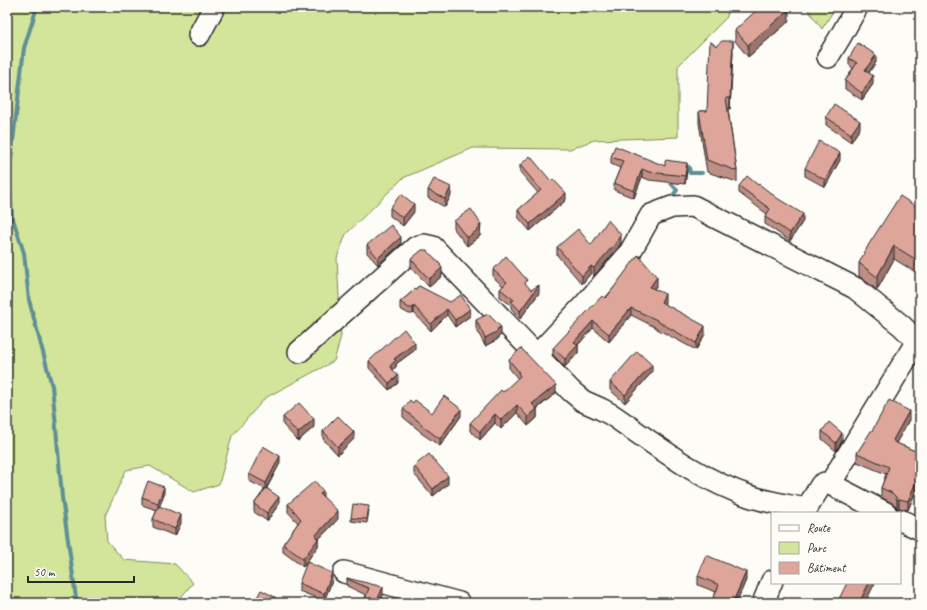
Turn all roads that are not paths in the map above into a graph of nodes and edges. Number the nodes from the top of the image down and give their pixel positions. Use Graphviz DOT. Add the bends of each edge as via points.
graph roads {
  1 [pos="214,7"];
  2 [pos="857,7"];
  3 [pos="199,35"];
  4 [pos="828,57"];
  5 [pos="919,342"];
  6 [pos="299,352"];
  7 [pos="537,355"];
  8 [pos="830,484"];
  9 [pos="805,511"];
  10 [pos="884,512"];
  11 [pos="901,520"];
  12 [pos="920,529"];
  13 [pos="344,572"];
  14 [pos="771,584"];
  15 [pos="431,599"];
  16 [pos="458,603"];
  17 [pos="763,603"];
  1 -- 3 [label="street"];
  2 -- 4 [label="street"];
  5 -- 7 [label="street" via="855,288 693,206 672,207 651,215 629,254"];
  5 -- 8 [label="street"];
  6 -- 7 [label="street" via="416,247 424,245 433,247"];
  7 -- 9 [label="street" via="583,401 612,415 701,475 747,496"];
  8 -- 9 [label="street" via="821,485"];
  8 -- 10 [label="street"];
  11 -- 12 [label="street"];
  13 -- 15 [label="street"];
  14 -- 17 [label="street"];
  15 -- 16 [label="street"];
}
